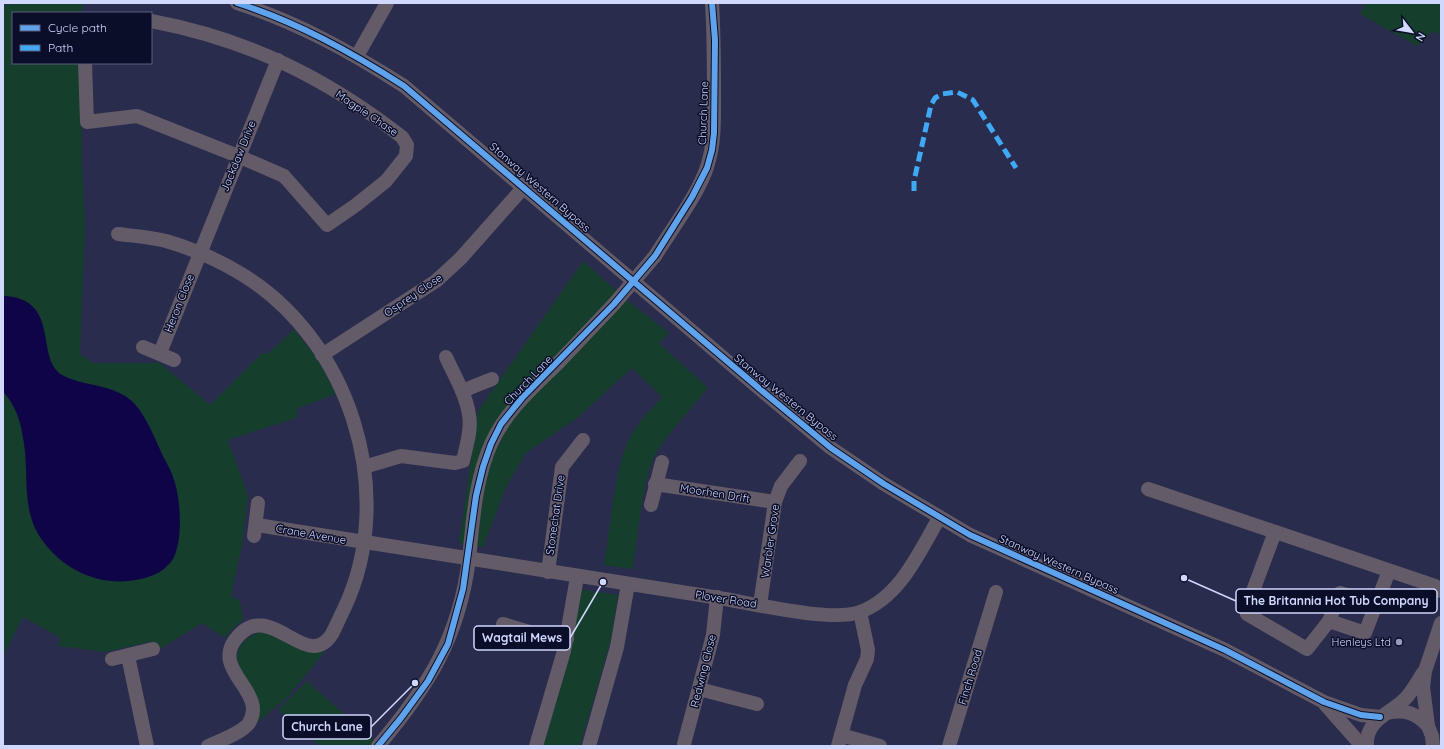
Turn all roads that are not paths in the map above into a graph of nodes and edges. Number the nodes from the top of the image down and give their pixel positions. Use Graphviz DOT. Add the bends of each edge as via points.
graph roads {
  1 [pos="237,3"];
  2 [pos="387,3"];
  3 [pos="712,3"];
  4 [pos="152,21"];
  5 [pos="357,56"];
  6 [pos="278,60"];
  7 [pos="85,64"];
  8 [pos="238,156"];
  9 [pos="524,187"];
  10 [pos="118,234"];
  11 [pos="199,253"];
  12 [pos="143,346"];
  13 [pos="160,353"];
  14 [pos="322,355"];
  15 [pos="446,357"];
  16 [pos="174,360"];
  17 [pos="492,379"];
  18 [pos="462,391"];
  19 [pos="583,440"];
  20 [pos="800,460"];
  21 [pos="662,462"];
  22 [pos="364,467"];
  23 [pos="655,484"];
  24 [pos="1148,489"];
  25 [pos="775,502"];
  26 [pos="258,503"];
  27 [pos="651,505"];
  28 [pos="938,518"];
  29 [pos="1275,532"];
  30 [pos="364,543"];
  31 [pos="469,560"];
  32 [pos="1389,571"];
  33 [pos="548,572"];
  34 [pos="577,577"];
  35 [pos="628,584"];
  36 [pos="1253,591"];
  37 [pos="1441,591"];
  38 [pos="996,592"];
  39 [pos="717,597"];
  40 [pos="760,605"];
  41 [pos="1376,605"];
  42 [pos="860,612"];
  43 [pos="1247,614"];
  44 [pos="1328,621"];
  45 [pos="1441,623"];
  46 [pos="503,624"];
  47 [pos="567,639"];
  48 [pos="153,650"];
  49 [pos="128,656"];
  50 [pos="112,659"];
  51 [pos="1425,671"];
  52 [pos="700,689"];
  53 [pos="1324,702"];
  54 [pos="757,704"];
  55 [pos="1384,715"];
  56 [pos="1433,738"];
  57 [pos="839,740"];
  58 [pos="684,744"];
  59 [pos="382,745"];
  60 [pos="147,746"];
  61 [pos="208,746"];
  62 [pos="536,746"];
  63 [pos="589,746"];
  64 [pos="880,746"];
  65 [pos="949,746"];
  66 [pos="1362,746"];
  67 [pos="1367,746"];
  1 -- 5 [label="street, Stanway Western Bypass" via="286,20"];
  2 -- 5 [label="street"];
  3 -- 31 [label="street, Church Lane, bridge" via="715,40 714,133 707,168 692,198 655,256 614,304 522,398 501,424 483,467 476,496"];
  4 -- 6 [label="street, Magpie Chase" via="247,47"];
  5 -- 9 [label="street, Stanway Western Bypass" via="404,86"];
  6 -- 8 [label="street, Jackdaw Drive"];
  6 -- 8 [label="street, Magpie Chase" via="306,72 390,128 402,137 407,145 406,156 386,181 327,224 284,176"];
  7 -- 8 [label="street, Magpie Chase" via="87,122 137,116"];
  8 -- 11 [label="street, Jackdaw Drive"];
  9 -- 14 [label="street, Osprey Close" via="462,258 436,281"];
  9 -- 28 [label="street, Stanway Western Bypass" via="831,448"];
  10 -- 11 [label="street" via="165,241"];
  11 -- 13 [label="street, Heron Close"];
  11 -- 14 [label="street" via="239,273 270,295 292,314"];
  12 -- 13 [label="street"];
  13 -- 16 [label="street"];
  14 -- 22 [label="street" via="344,393 357,432"];
  15 -- 18 [label="street"];
  17 -- 18 [label="street"];
  18 -- 22 [label="street" via="469,414 463,461 455,463 401,456"];
  19 -- 33 [label="street, Stonechat Drive" via="562,467"];
  20 -- 25 [label="street, Warbler Grove" via="782,486"];
  21 -- 23 [label="street"];
  22 -- 30 [label="street" via="367,521"];
  23 -- 25 [label="street, Moorhen Drift"];
  23 -- 27 [label="street"];
  24 -- 29 [label="street"];
  25 -- 40 [label="street, Warbler Grove"];
  26 -- 30 [label="street, Crane Avenue" via="255,530"];
  28 -- 42 [label="street, Plover Road" via="898,586"];
  28 -- 53 [label="street, Stanway Western Bypass" via="1225,650"];
  29 -- 32 [label="street"];
  29 -- 36 [label="street"];
  30 -- 31 [label="street, Crane Avenue"];
  30 -- 61 [label="street" via="360,566 348,599 332,634 323,643 305,645 264,624 241,632 231,646 231,668 252,698 252,711 248,723 230,737"];
  31 -- 33 [label="street, Plover Road"];
  31 -- 59 [label="street, Church Lane" via="464,589 448,644 428,681"];
  32 -- 37 [label="street" via="1435,586"];
  32 -- 41 [label="street"];
  33 -- 34 [label="street, Plover Road"];
  34 -- 35 [label="street, Plover Road"];
  34 -- 47 [label="street"];
  35 -- 39 [label="street, Plover Road"];
  35 -- 63 [label="street" via="617,647"];
  38 -- 65 [label="street, Finch Road" via="985,606"];
  39 -- 40 [label="street, Plover Road"];
  39 -- 52 [label="street, Redwing Close" via="713,635"];
  40 -- 42 [label="street, Plover Road" via="825,615 840,616"];
  41 -- 44 [label="street" via="1365,632"];
  41 -- 44 [label="street" via="1340,593"];
  42 -- 57 [label="street" via="868,650 867,659 855,685"];
  43 -- 44 [label="street" via="1308,650"];
  45 -- 51 [label="street"];
  46 -- 47 [label="street" via="536,634"];
  47 -- 62 [label="street"];
  48 -- 49 [label="street"];
  49 -- 50 [label="street"];
  49 -- 60 [label="street"];
  51 -- 55 [label="street" via="1405,699"];
  51 -- 56 [label="street" via="1423,687"];
  52 -- 54 [label="street"];
  52 -- 58 [label="street, Redwing Close"];
  53 -- 55 [label="street, Stanway Western Bypass" via="1361,715"];
  53 -- 66 [label="street, Stanway Western Bypass"];
  55 -- 56 [label="street, Stanway Western Bypass" via="1396,711 1419,716"];
  55 -- 67 [label="street" via="1369,732"];
  57 -- 64 [label="street"];
}
